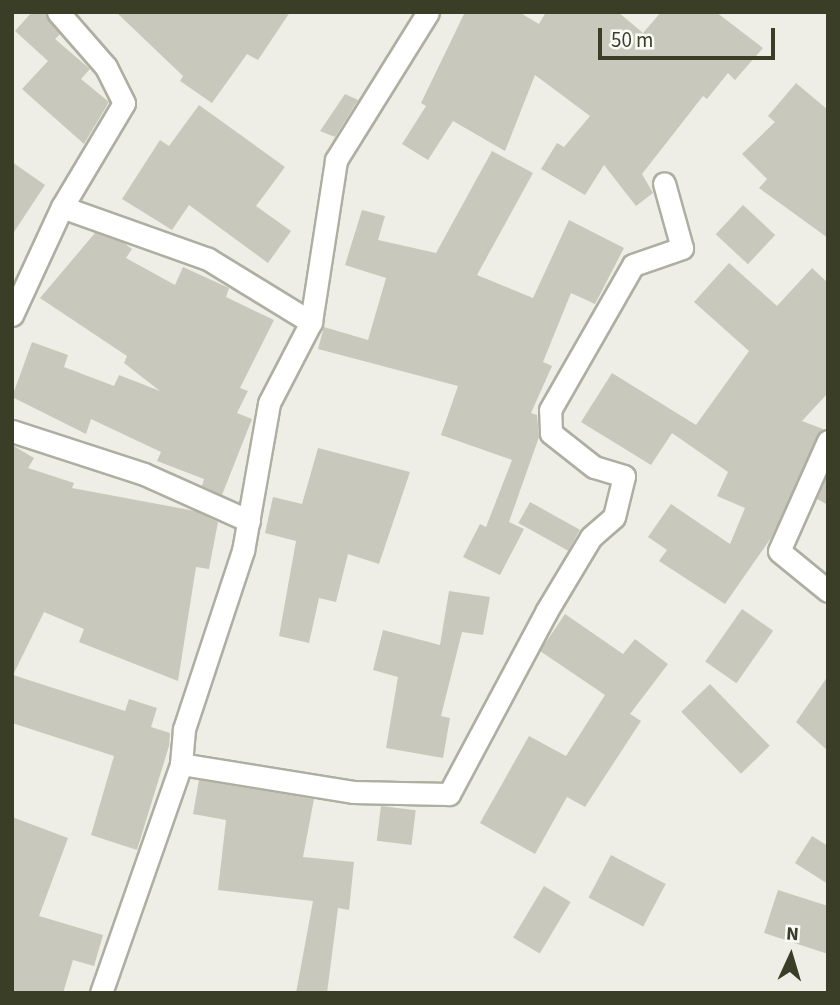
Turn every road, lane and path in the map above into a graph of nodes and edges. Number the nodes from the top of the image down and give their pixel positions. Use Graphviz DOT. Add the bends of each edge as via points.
graph roads {
  1 [pos="58,12"];
  2 [pos="428,12"];
  3 [pos="664,183"];
  4 [pos="62,207"];
  5 [pos="12,315"];
  6 [pos="311,322"];
  7 [pos="12,431"];
  8 [pos="828,441"];
  9 [pos="249,520"];
  10 [pos="828,591"];
  11 [pos="181,764"];
  12 [pos="101,993"];
  1 -- 4 [label="street" via="106,67 124,103"];
  2 -- 6 [label="street" via="336,160"];
  3 -- 11 [label="street" via="682,248 633,265 550,410 551,433 594,467 624,476 614,517 591,537 546,612 449,794 353,792"];
  4 -- 5 [label="street"];
  4 -- 6 [label="street" via="208,259"];
  6 -- 9 [label="street" via="269,403"];
  7 -- 9 [label="street" via="144,474"];
  8 -- 10 [label="street" via="779,551"];
  9 -- 11 [label="street" via="184,729"];
  11 -- 12 [label="street"];
}
